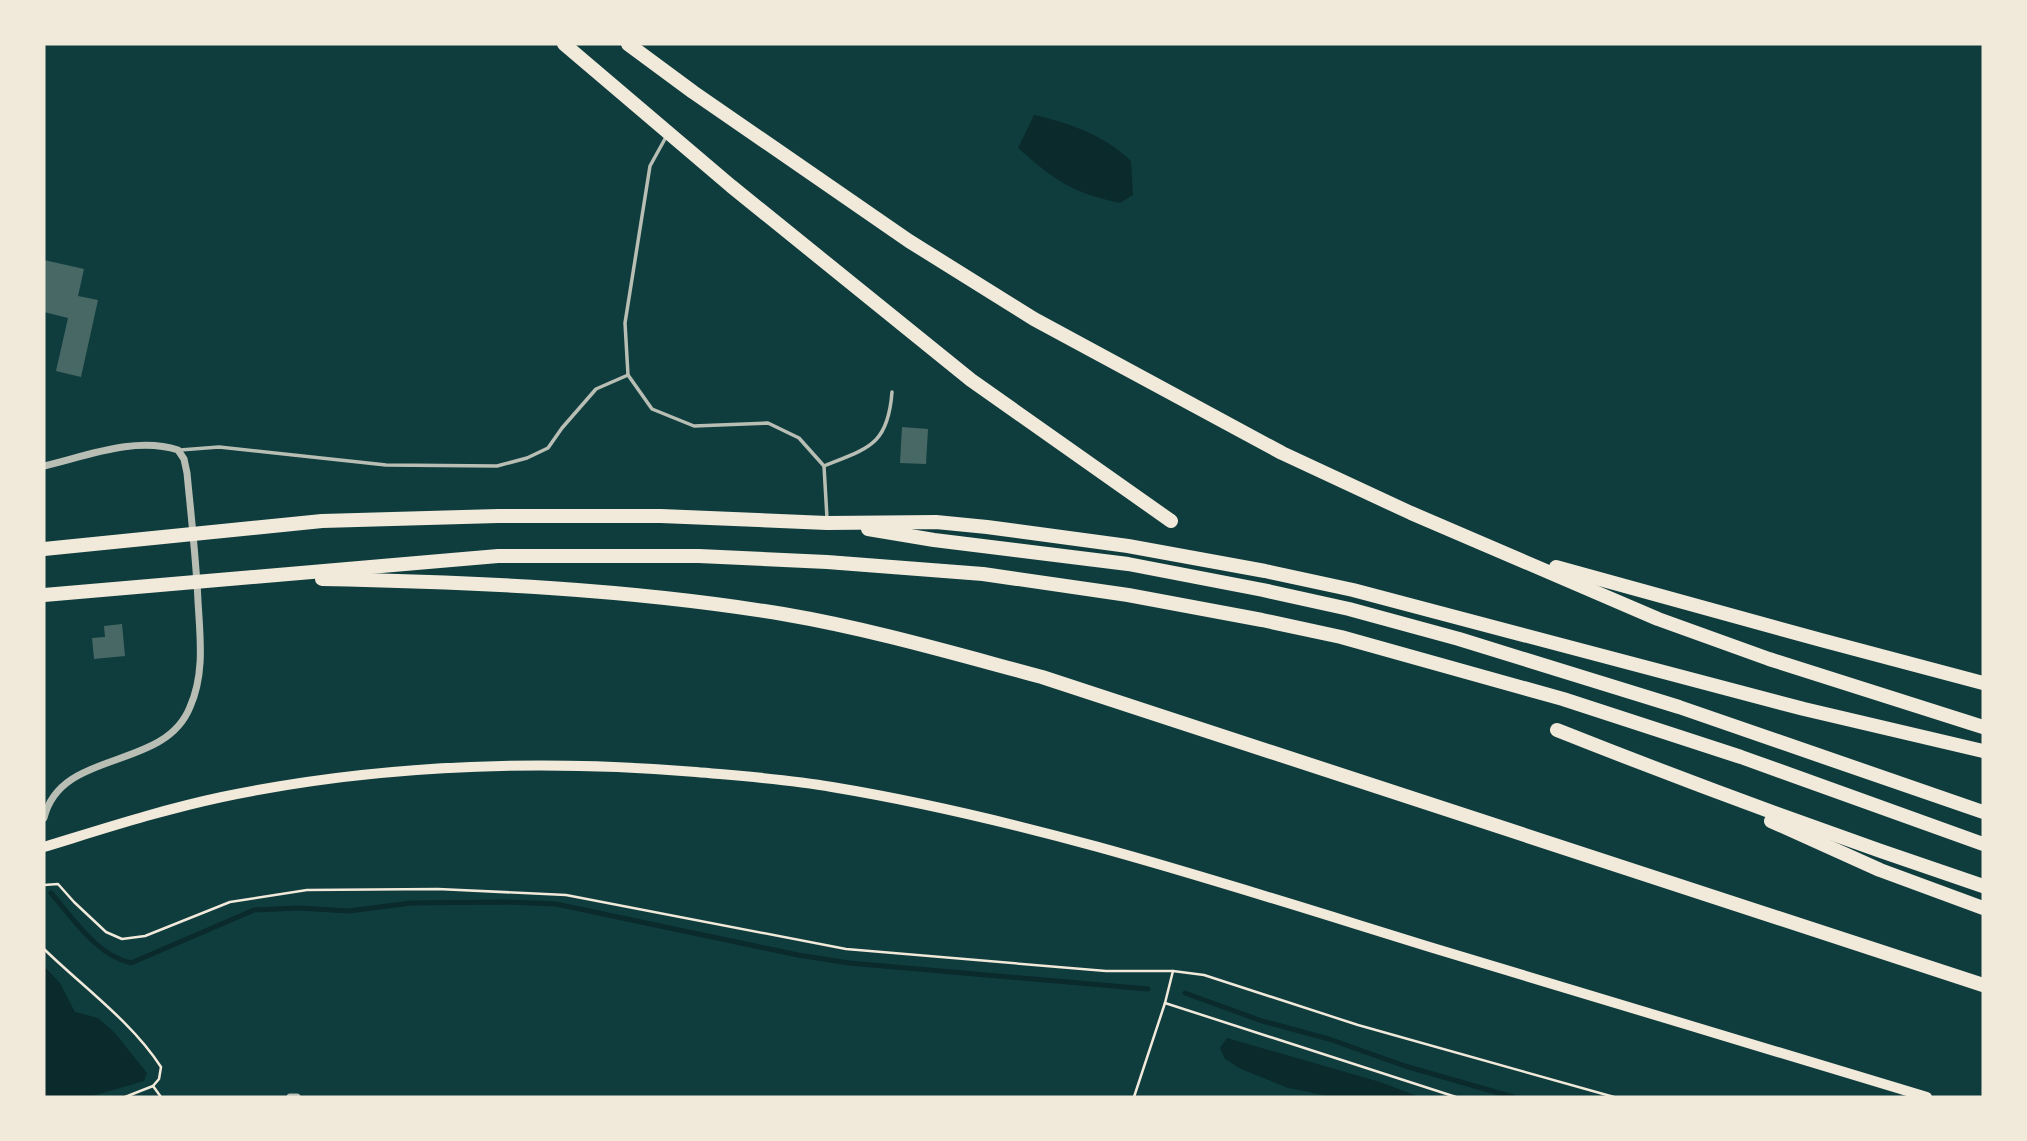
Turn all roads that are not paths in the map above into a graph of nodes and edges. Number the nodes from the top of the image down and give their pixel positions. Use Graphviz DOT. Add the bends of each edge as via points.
graph roads {
  1 [pos="564,44"];
  2 [pos="628,44"];
  3 [pos="668,133"];
  4 [pos="628,375"];
  5 [pos="892,393"];
  6 [pos="178,450"];
  7 [pos="44,466"];
  8 [pos="824,466"];
  9 [pos="1171,521"];
  10 [pos="827,523"];
  11 [pos="44,549"];
  12 [pos="1504,552"];
  13 [pos="243,577"];
  14 [pos="44,595"];
  15 [pos="1983,682"];
  16 [pos="1983,727"];
  17 [pos="1557,730"];
  18 [pos="1983,751"];
  19 [pos="1664,773"];
  20 [pos="1983,812"];
  21 [pos="44,818"];
  22 [pos="1983,844"];
  23 [pos="44,847"];
  24 [pos="1983,886"];
  25 [pos="1983,908"];
  26 [pos="1983,985"];
  27 [pos="290,1097"];
  28 [pos="297,1097"];
  29 [pos="1927,1097"];
  1 -- 3 [label="highway"];
  2 -- 12 [label="highway" via="908,240 1034,319 1282,453"];
  3 -- 4 [label="lane" via="650,166 625,323"];
  3 -- 9 [label="highway" via="971,380"];
  4 -- 6 [label="lane" via="596,389 548,448 497,466 386,465 219,447"];
  4 -- 8 [label="lane" via="652,408 694,426 768,423 799,438"];
  5 -- 8 [label="lane" via="890,415 881,436 863,451"];
  6 -- 7 [label="street" via="147,445"];
  6 -- 21 [label="street" via="187,473 201,651 190,708 161,741 77,775 56,792"];
  8 -- 10 [label="lane"];
  10 -- 11 [label="highway" via="648,516 322,521"];
  10 -- 18 [label="highway" via="936,522 1128,546 1265,571"];
  10 -- 20 [label="highway" via="1128,564 1312,601 1459,639 1692,711"];
  12 -- 15 [label="highway"];
  12 -- 16 [label="highway" via="1658,619"];
  13 -- 14 [label="highway"];
  13 -- 22 [label="highway" via="498,556 699,556 983,574 1128,595 1340,637 1563,699"];
  13 -- 26 [label="highway" via="498,584 660,597 785,614 913,642 1042,677"];
  17 -- 19 [label="highway"];
  19 -- 24 [label="highway"];
  19 -- 25 [label="highway" via="1880,870"];
  23 -- 29 [label="main road" via="221,797 427,767 642,768 829,786 943,808 1144,859"];
  27 -- 28 [label="street"];
}
